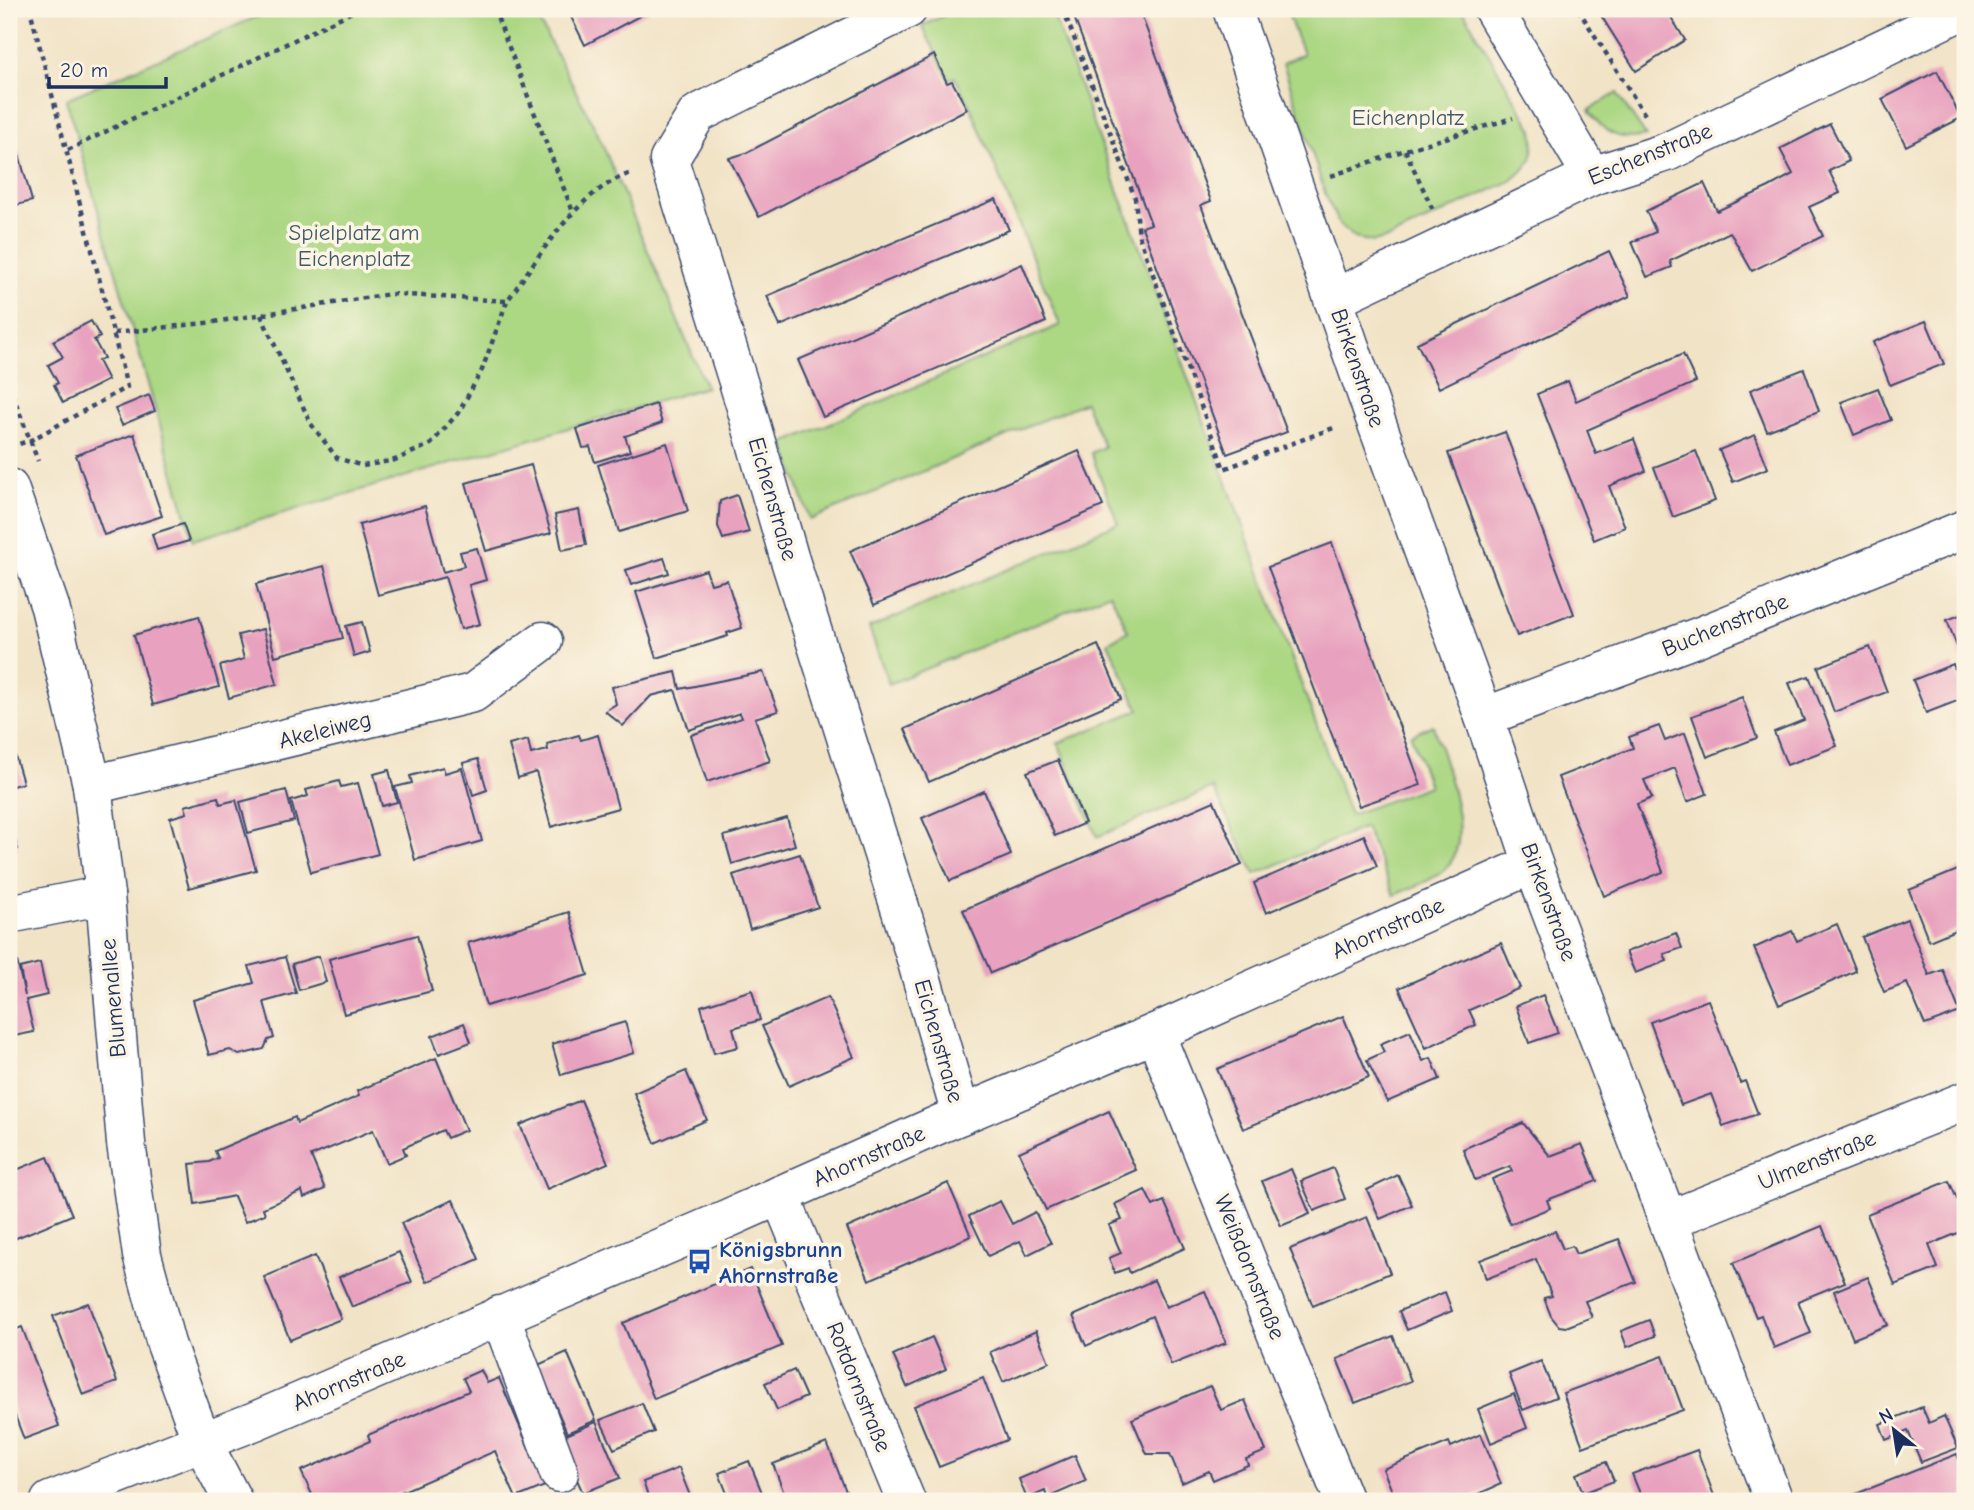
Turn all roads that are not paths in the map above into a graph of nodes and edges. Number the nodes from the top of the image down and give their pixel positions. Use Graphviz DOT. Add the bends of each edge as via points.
graph roads {
  1 [pos="908,9"];
  2 [pos="1232,9"];
  3 [pos="1493,9"];
  4 [pos="1965,9"];
  5 [pos="1592,176"];
  6 [pos="1333,299"];
  7 [pos="9,488"];
  8 [pos="1965,529"];
  9 [pos="543,641"];
  10 [pos="1484,718"];
  11 [pos="92,785"];
  12 [pos="1533,863"];
  13 [pos="105,895"];
  14 [pos="9,914"];
  15 [pos="1155,1033"];
  16 [pos="1965,1101"];
  17 [pos="961,1115"];
  18 [pos="780,1195"];
  19 [pos="1669,1220"];
  20 [pos="500,1315"];
  21 [pos="202,1442"];
  22 [pos="559,1473"];
  23 [pos="50,1501"];
  24 [pos="233,1501"];
  25 [pos="906,1501"];
  26 [pos="1344,1501"];
  27 [pos="1774,1501"];
  1 -- 17 [label="street, Eichenstraße" via="697,114 669,160"];
  2 -- 6 [label="street"];
  3 -- 5 [label="street"];
  4 -- 5 [label="street, Eschenstraße" via="1667,152"];
  5 -- 6 [label="street, Eschenstraße"];
  6 -- 10 [label="street, Birkenstraße"];
  7 -- 11 [label="street, Blumenallee" via="50,607"];
  8 -- 10 [label="street, Buchenstraße"];
  9 -- 11 [label="street, Akeleiweg" via="473,693"];
  10 -- 12 [label="street, Birkenstraße"];
  11 -- 13 [label="street, Blumenallee"];
  12 -- 15 [label="street, Ahornstraße"];
  12 -- 19 [label="street, Birkenstraße"];
  13 -- 14 [label="street"];
  13 -- 21 [label="street, Blumenallee" via="126,1143 142,1255 166,1344"];
  15 -- 17 [label="street, Ahornstraße"];
  15 -- 26 [label="street, Weißdornstraße"];
  16 -- 19 [label="street, Ulmenstraße"];
  17 -- 18 [label="street, Ahornstraße"];
  18 -- 20 [label="street, Ahornstraße"];
  18 -- 25 [label="street, Rotdornstraße"];
  19 -- 27 [label="street, Birkenstraße"];
  20 -- 21 [label="street, Ahornstraße"];
  20 -- 22 [label="street"];
  21 -- 23 [label="street, Ahornstraße"];
  21 -- 24 [label="street, Blumenallee"];
}
